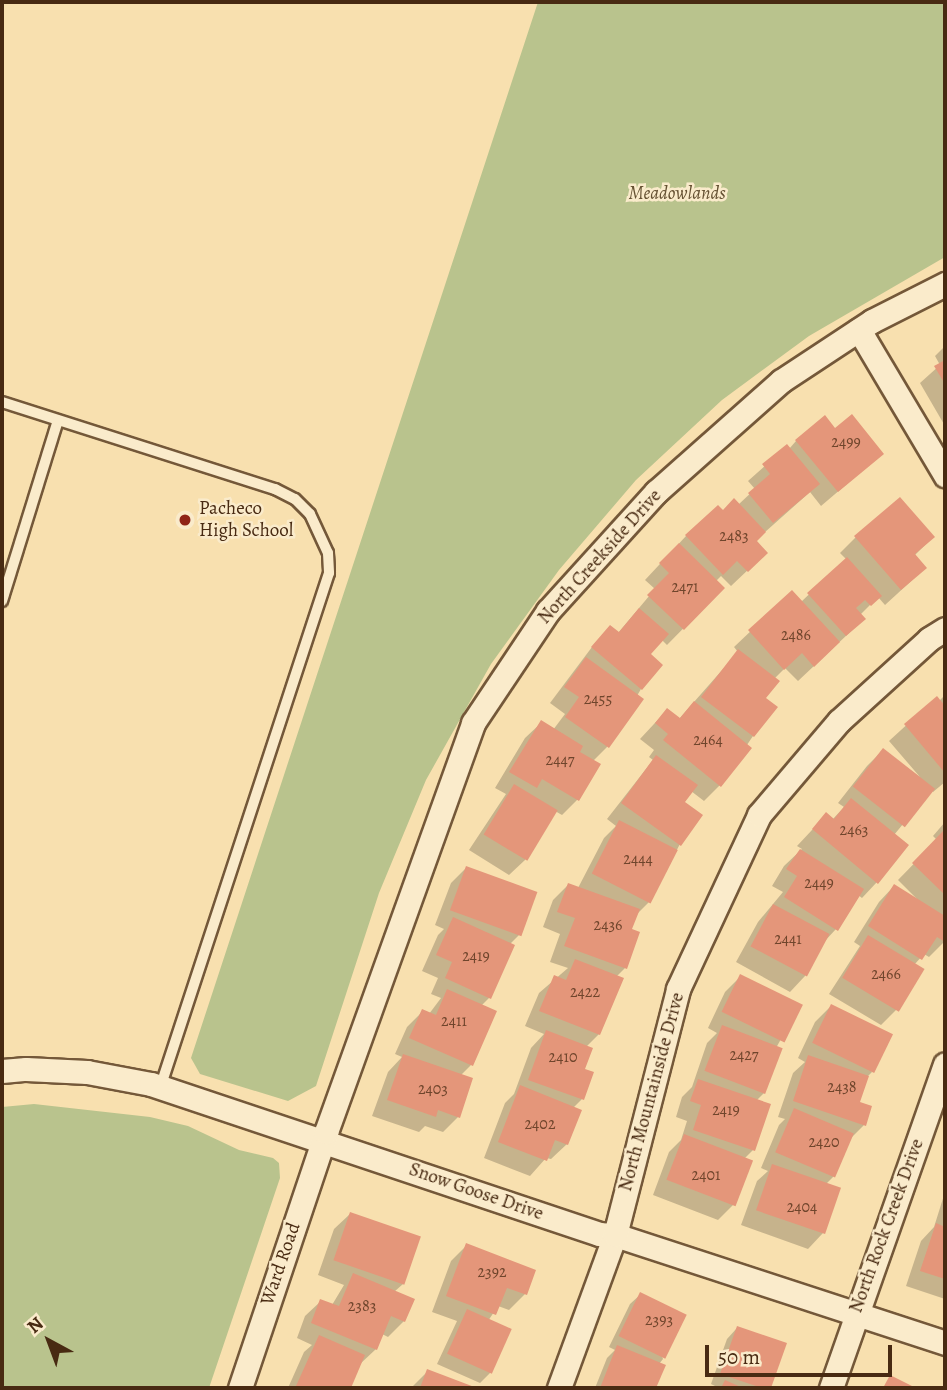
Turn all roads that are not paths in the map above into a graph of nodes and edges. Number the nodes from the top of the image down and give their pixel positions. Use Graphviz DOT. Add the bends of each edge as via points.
graph roads {
  1 [pos="945,284"];
  2 [pos="859,330"];
  3 [pos="2,402"];
  4 [pos="58,420"];
  5 [pos="945,475"];
  6 [pos="2,601"];
  7 [pos="945,629"];
  8 [pos="945,1064"];
  9 [pos="2,1071"];
  10 [pos="160,1088"];
  11 [pos="323,1140"];
  12 [pos="615,1235"];
  13 [pos="855,1315"];
  14 [pos="945,1343"];
  15 [pos="240,1388"];
  16 [pos="559,1388"];
  17 [pos="831,1388"];
  1 -- 2 [label="street, North Creekside Drive"];
  2 -- 5 [label="street"];
  2 -- 11 [label="street, North Creekside Drive" via="781,381 656,492 548,611 473,723"];
  3 -- 4 [label="lane"];
  4 -- 6 [label="lane"];
  4 -- 10 [label="lane" via="275,489 310,514 328,553 329,573"];
  7 -- 12 [label="street, North Mountainside Drive" via="839,721 759,815 678,989"];
  8 -- 13 [label="street, North Rock Creek Drive"];
  9 -- 10 [label="street, Snow Goose Drive" via="87,1072"];
  10 -- 11 [label="street, Snow Goose Drive"];
  11 -- 12 [label="street, Snow Goose Drive" via="599,1234"];
  11 -- 15 [label="street, Ward Road"];
  12 -- 13 [label="street, Snow Goose Drive"];
  12 -- 16 [label="street, North Mountainside Drive"];
  13 -- 14 [label="street, Snow Goose Drive"];
  13 -- 17 [label="street, North Rock Creek Drive"];
}
